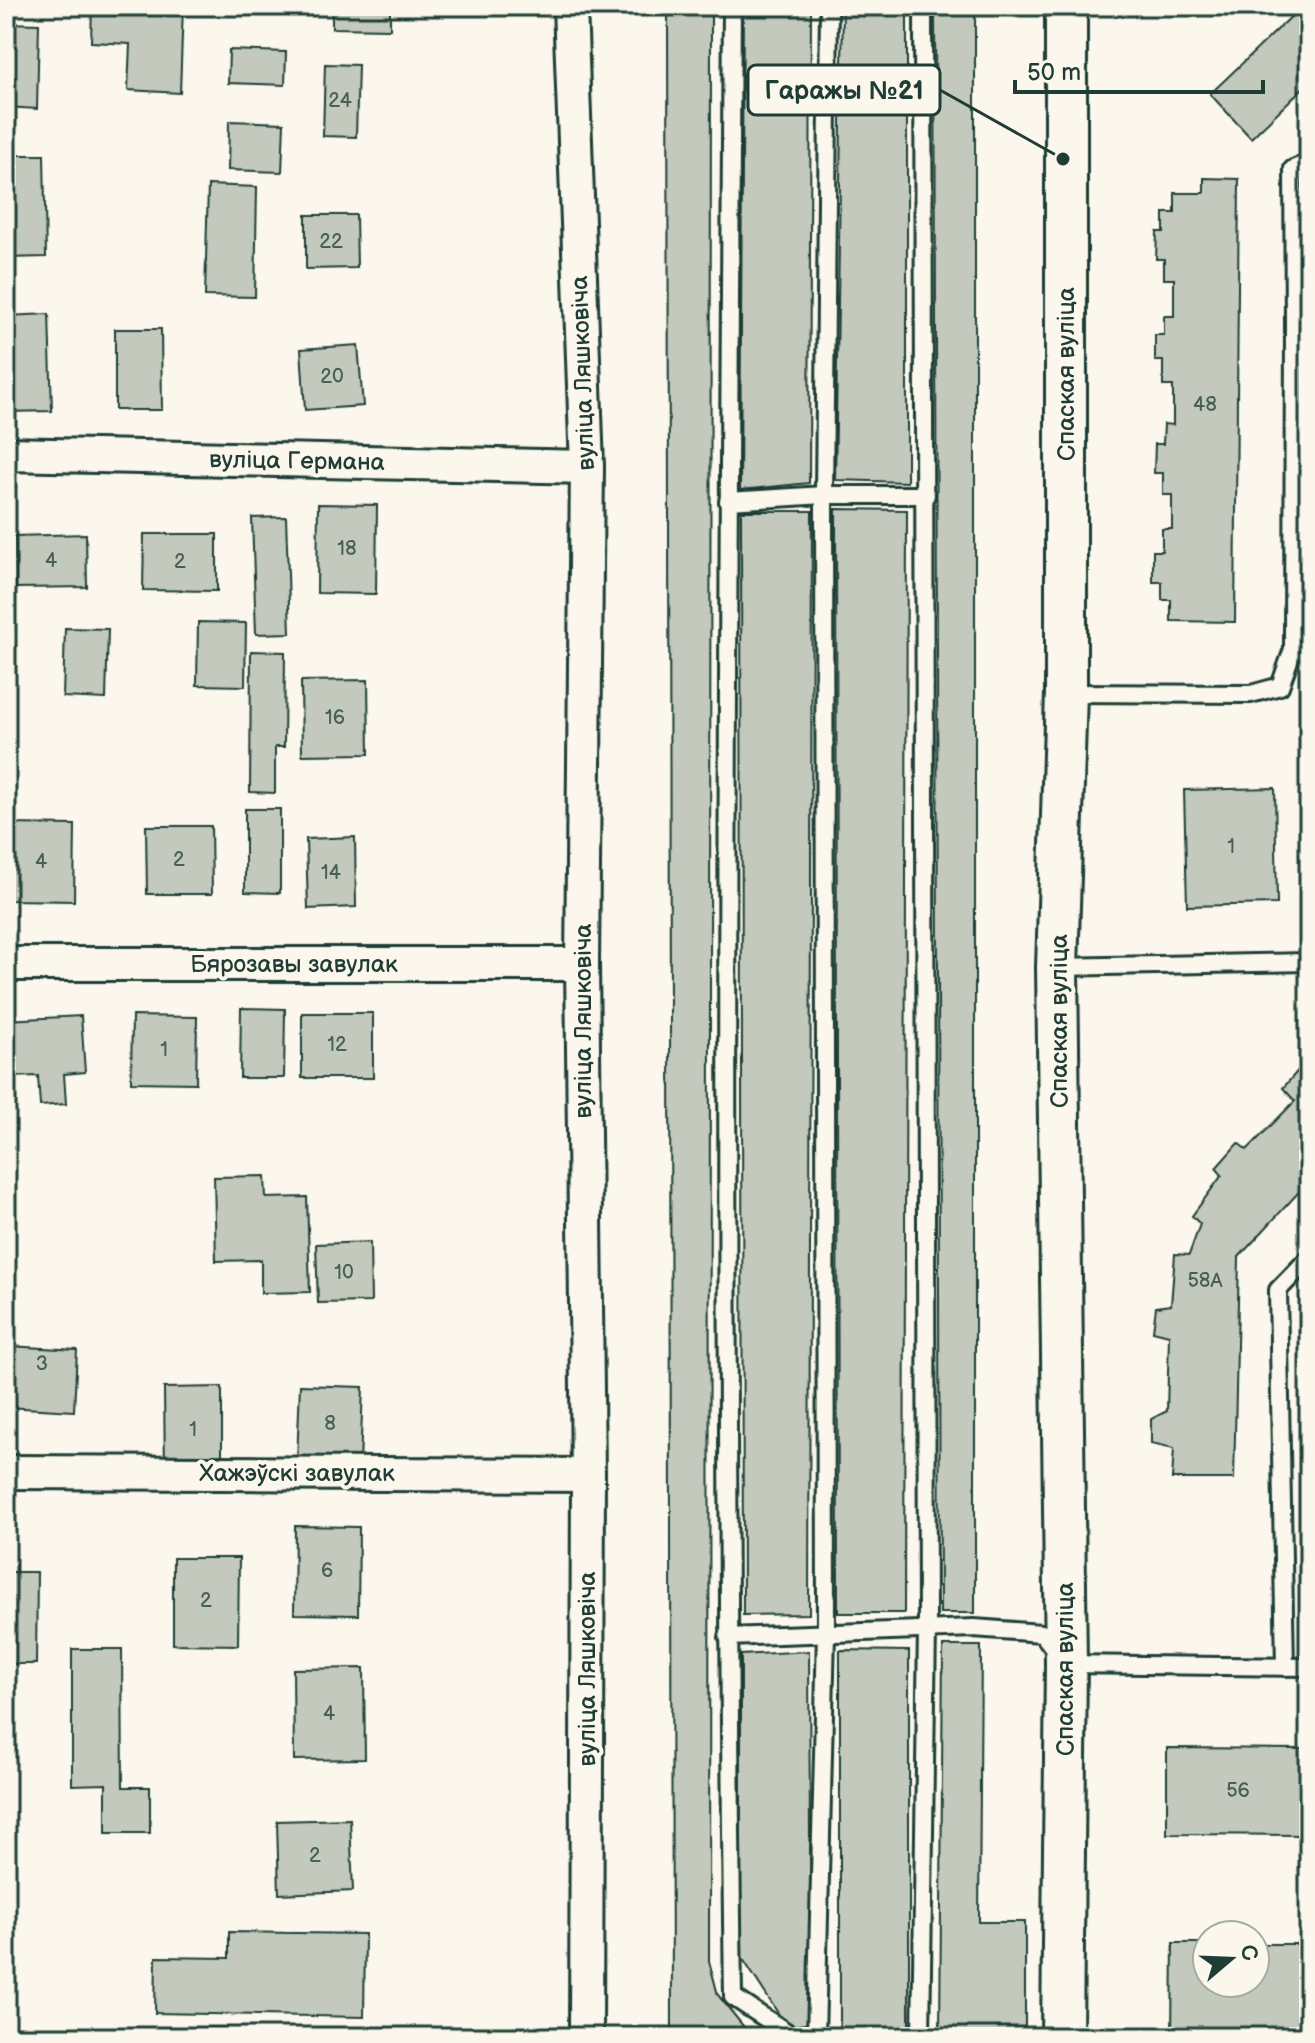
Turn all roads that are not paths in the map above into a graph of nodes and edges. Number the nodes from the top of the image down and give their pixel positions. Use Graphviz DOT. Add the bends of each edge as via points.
graph roads {
  1 [pos="570,6"];
  2 [pos="732,6"];
  3 [pos="829,6"];
  4 [pos="923,6"];
  5 [pos="1066,6"];
  6 [pos="1309,162"];
  7 [pos="1301,322"];
  8 [pos="6,454"];
  9 [pos="587,467"];
  10 [pos="824,495"];
  11 [pos="926,495"];
  12 [pos="728,501"];
  13 [pos="1066,693"];
  14 [pos="1309,962"];
  15 [pos="6,964"];
  16 [pos="582,964"];
  17 [pos="1057,967"];
  18 [pos="1309,1258"];
  19 [pos="6,1472"];
  20 [pos="588,1475"];
  21 [pos="927,1629"];
  22 [pos="826,1633"];
  23 [pos="728,1637"];
  24 [pos="1066,1664"];
  25 [pos="1285,1667"];
  26 [pos="1309,1667"];
  27 [pos="586,2037"];
  28 [pos="794,2037"];
  29 [pos="816,2037"];
  30 [pos="921,2037"];
  31 [pos="1062,2037"];
  1 -- 9 [label="street, вуліца Ляшковіча"];
  2 -- 12 [label="lane"];
  3 -- 10 [label="lane"];
  4 -- 11 [label="lane"];
  5 -- 13 [label="street, Спаская вуліца"];
  6 -- 7 [label="lane" via="1293,169"];
  7 -- 13 [label="lane" via="1293,649 1280,686 1251,694"];
  8 -- 9 [label="street, вуліца Германа"];
  9 -- 16 [label="street, вуліца Ляшковіча"];
  10 -- 11 [label="lane"];
  10 -- 12 [label="lane"];
  10 -- 22 [label="lane"];
  11 -- 21 [label="lane"];
  12 -- 23 [label="lane"];
  13 -- 17 [label="street, Спаская вуліца"];
  14 -- 17 [label="lane"];
  15 -- 16 [label="street, Бярозавы завулак"];
  16 -- 20 [label="street, вуліца Ляшковіча"];
  17 -- 24 [label="street, Спаская вуліца"];
  18 -- 25 [label="lane" via="1278,1290"];
  19 -- 20 [label="street, Хажэўскі завулак"];
  20 -- 27 [label="street, вуліца Ляшковіча"];
  21 -- 22 [label="lane"];
  21 -- 24 [label="lane" via="1042,1633"];
  21 -- 30 [label="lane"];
  22 -- 23 [label="lane"];
  22 -- 29 [label="lane"];
  23 -- 28 [label="lane" via="733,1997"];
  24 -- 25 [label="lane"];
  24 -- 31 [label="street, Спаская вуліца"];
  25 -- 26 [label="lane"];
}
